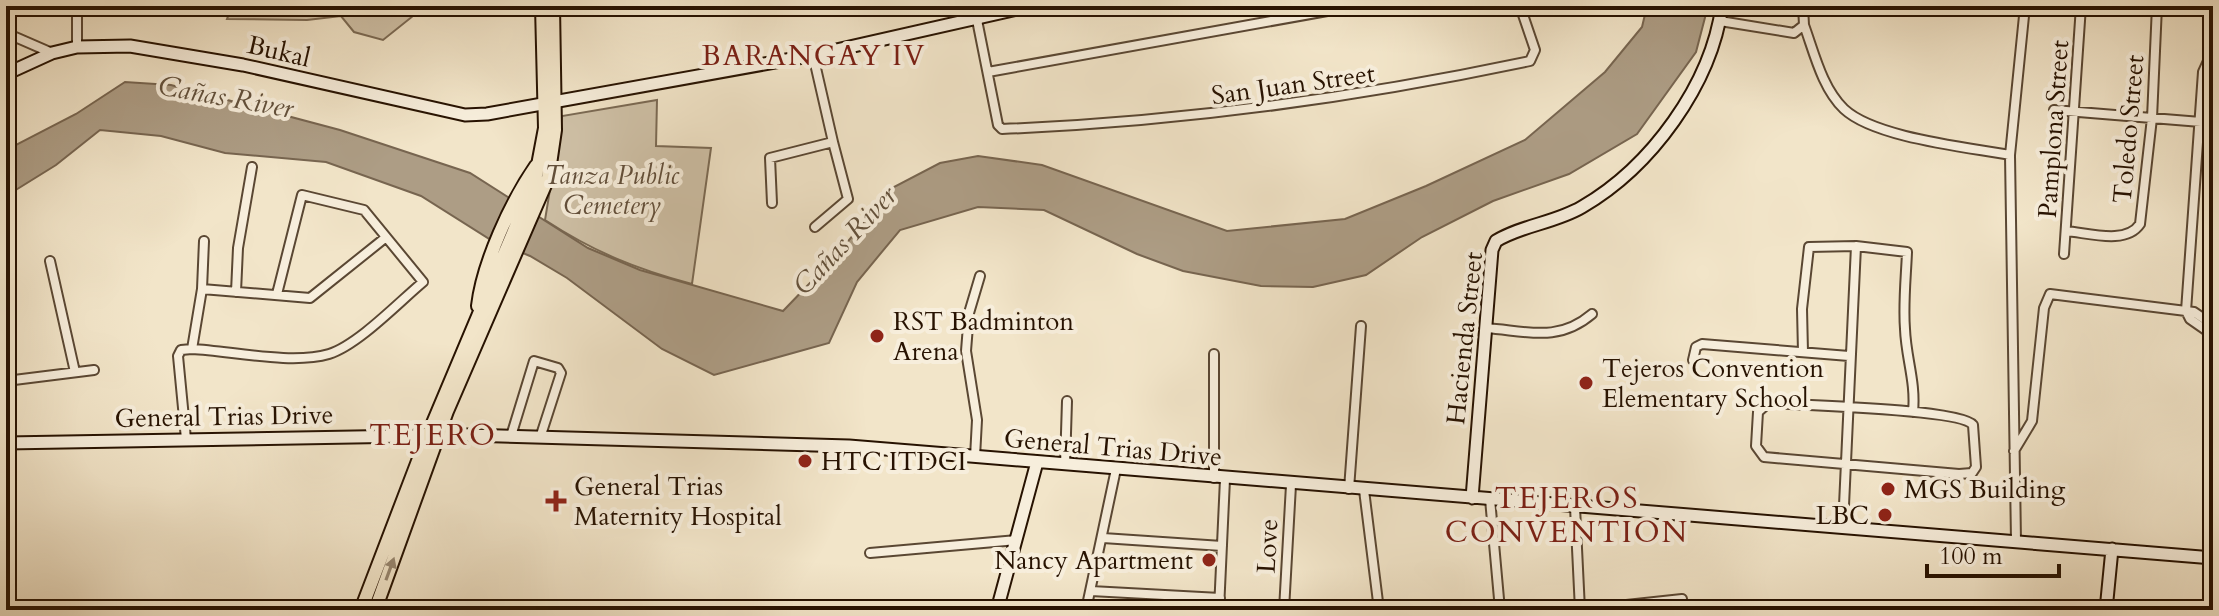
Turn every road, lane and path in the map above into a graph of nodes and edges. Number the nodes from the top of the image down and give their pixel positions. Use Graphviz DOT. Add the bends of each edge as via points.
graph roads {
  1 [pos="77,6"];
  2 [pos="542,6"];
  3 [pos="553,6"];
  4 [pos="974,6"];
  5 [pos="1031,6"];
  6 [pos="1355,6"];
  7 [pos="1520,6"];
  8 [pos="1722,6"];
  9 [pos="1803,6"];
  10 [pos="2025,6"];
  11 [pos="2081,6"];
  12 [pos="2157,6"];
  13 [pos="977,20"];
  14 [pos="1720,21"];
  15 [pos="1804,25"];
  16 [pos="6,33"];
  17 [pos="77,47"];
  18 [pos="2213,50"];
  19 [pos="52,53"];
  20 [pos="813,55"];
  21 [pos="988,72"];
  22 [pos="6,74"];
  23 [pos="549,104"];
  24 [pos="2054,110"];
  25 [pos="2073,113"];
  26 [pos="2152,118"];
  27 [pos="2202,122"];
  28 [pos="2213,123"];
  29 [pos="833,142"];
  30 [pos="2010,155"];
  31 [pos="252,167"];
  32 [pos="533,188"];
  33 [pos="772,203"];
  34 [pos="815,227"];
  35 [pos="2066,231"];
  36 [pos="385,238"];
  37 [pos="204,241"];
  38 [pos="1856,246"];
  39 [pos="2064,254"];
  40 [pos="50,261"];
  41 [pos="980,276"];
  42 [pos="202,289"];
  43 [pos="236,292"];
  44 [pos="277,294"];
  45 [pos="2186,311"];
  46 [pos="1592,314"];
  47 [pos="482,316"];
  48 [pos="2213,325"];
  49 [pos="1361,326"];
  50 [pos="1486,328"];
  51 [pos="2213,335"];
  52 [pos="192,349"];
  53 [pos="1803,352"];
  54 [pos="1214,354"];
  55 [pos="1849,356"];
  56 [pos="1693,360"];
  57 [pos="6,368"];
  58 [pos="94,370"];
  59 [pos="75,372"];
  60 [pos="8,381"];
  61 [pos="1067,401"];
  62 [pos="1847,408"];
  63 [pos="1913,412"];
  64 [pos="433,435"];
  65 [pos="511,436"];
  66 [pos="540,438"];
  67 [pos="186,439"];
  68 [pos="6,443"];
  69 [pos="2014,451"];
  70 [pos="975,457"];
  71 [pos="1037,462"];
  72 [pos="1065,465"];
  73 [pos="1844,465"];
  74 [pos="1116,469"];
  75 [pos="1220,478"];
  76 [pos="1291,485"];
  77 [pos="1349,489"];
  78 [pos="1364,490"];
  79 [pos="1472,498"];
  80 [pos="1490,499"];
  81 [pos="1575,507"];
  82 [pos="1843,527"];
  83 [pos="1103,538"];
  84 [pos="1017,540"];
  85 [pos="2016,541"];
  86 [pos="1222,546"];
  87 [pos="2112,549"];
  88 [pos="870,553"];
  89 [pos="2213,558"];
  90 [pos="1091,591"];
  91 [pos="1220,598"];
  92 [pos="1682,599"];
  93 [pos="361,610"];
  94 [pos="375,610"];
  95 [pos="997,610"];
  96 [pos="1086,610"];
  97 [pos="1219,610"];
  98 [pos="1284,610"];
  99 [pos="1379,610"];
  100 [pos="1500,610"];
  101 [pos="1580,610"];
  102 [pos="2106,610"];
  1 -- 17 [label="street"];
  2 -- 23 [label="main road"];
  3 -- 23 [label="main road"];
  4 -- 13 [label="main road"];
  5 -- 13 [label="main road, Bukal"];
  6 -- 21 [label="street"];
  7 -- 21 [label="street, San Juan Street" via="1535,50 1530,61 1395,89 1190,118 999,128"];
  8 -- 14 [label="main road, Hacienda Street"];
  9 -- 15 [label="street"];
  10 -- 30 [label="street"];
  11 -- 25 [label="street, Pamplona Street"];
  12 -- 26 [label="street, Toledo Street"];
  13 -- 20 [label="main road, Bukal"];
  13 -- 21 [label="street"];
  14 -- 15 [label="street" via="1794,33"];
  14 -- 50 [label="main road, Hacienda Street" via="1717,40 1693,87 1659,140 1620,182 1546,225 1496,241"];
  15 -- 30 [label="street" via="1826,83 1844,110 1893,133"];
  16 -- 19 [label="street"];
  17 -- 19 [label="main road, Bukal"];
  17 -- 23 [label="main road, Bukal" via="130,46 243,65 465,115"];
  18 -- 27 [label="street" via="2203,72"];
  19 -- 22 [label="main road, Bukal"];
  20 -- 23 [label="main road, Bukal"];
  20 -- 29 [label="street"];
  23 -- 32 [label="main road" via="555,130"];
  24 -- 25 [label="street"];
  25 -- 26 [label="street"];
  25 -- 35 [label="street, Pamplona Street"];
  26 -- 27 [label="street"];
  26 -- 35 [label="street, Toledo Street" via="2140,224 2134,233 2124,237"];
  27 -- 28 [label="street"];
  27 -- 45 [label="street"];
  29 -- 33 [label="street" via="770,158"];
  29 -- 34 [label="street" via="848,199"];
  30 -- 69 [label="street"];
  31 -- 43 [label="street"];
  32 -- 47 [label="main road"];
  32 -- 47 [label="main road" via="494,251 481,285"];
  35 -- 39 [label="street, Pamplona Street"];
  36 -- 44 [label="street" via="310,298"];
  36 -- 44 [label="street" via="364,210 302,195"];
  36 -- 52 [label="street" via="423,282 347,345 330,354 304,357"];
  37 -- 42 [label="street"];
  38 -- 53 [label="street" via="1809,247"];
  38 -- 55 [label="street"];
  38 -- 63 [label="street" via="1907,252 1904,327 1916,384"];
  40 -- 59 [label="street"];
  41 -- 70 [label="street" via="969,313 966,351 977,420"];
  42 -- 43 [label="street"];
  42 -- 52 [label="street"];
  43 -- 44 [label="street"];
  45 -- 48 [label="street"];
  45 -- 51 [label="street"];
  45 -- 69 [label="street" via="2050,294 2032,421"];
  46 -- 50 [label="street" via="1560,333"];
  47 -- 64 [label="main road"];
  49 -- 77 [label="street"];
  50 -- 79 [label="main road, Hacienda Street"];
  52 -- 67 [label="street" via="181,350 178,356"];
  53 -- 55 [label="street"];
  53 -- 56 [label="street" via="1702,344"];
  54 -- 75 [label="street"];
  55 -- 62 [label="street"];
  57 -- 60 [label="street"];
  58 -- 59 [label="street"];
  59 -- 60 [label="street"];
  61 -- 72 [label="street"];
  62 -- 63 [label="street"];
  62 -- 73 [label="street"];
  62 -- 73 [label="street" via="1764,404 1758,412 1756,446 1770,459"];
  63 -- 73 [label="street" via="1970,421 1977,461 1972,473"];
  64 -- 65 [label="main road, General Trias Drive"];
  64 -- 67 [label="main road, General Trias Drive"];
  64 -- 93 [label="main road"];
  94 -- 64 [label="main road, one-way"];
  65 -- 66 [label="main road, General Trias Drive"];
  65 -- 66 [label="street" via="534,361 561,373"];
  66 -- 70 [label="main road, General Trias Drive" via="849,446"];
  67 -- 68 [label="main road, General Trias Drive"];
  69 -- 85 [label="street"];
  70 -- 71 [label="main road, General Trias Drive"];
  71 -- 72 [label="main road, General Trias Drive"];
  71 -- 84 [label="main road"];
  72 -- 74 [label="main road, General Trias Drive"];
  73 -- 82 [label="street"];
  74 -- 75 [label="main road, General Trias Drive"];
  74 -- 83 [label="street"];
  75 -- 76 [label="main road, General Trias Drive"];
  75 -- 86 [label="street"];
  76 -- 77 [label="main road, General Trias Drive"];
  76 -- 98 [label="street, Love"];
  77 -- 78 [label="main road, General Trias Drive"];
  78 -- 79 [label="main road, General Trias Drive"];
  78 -- 99 [label="street"];
  79 -- 80 [label="main road, General Trias Drive"];
  80 -- 81 [label="main road, General Trias Drive"];
  80 -- 100 [label="street"];
  81 -- 82 [label="main road, General Trias Drive"];
  81 -- 101 [label="street"];
  82 -- 85 [label="main road, General Trias Drive"];
  83 -- 86 [label="street"];
  83 -- 90 [label="street"];
  84 -- 88 [label="street"];
  84 -- 95 [label="main road"];
  85 -- 87 [label="main road, General Trias Drive"];
  86 -- 91 [label="street"];
  87 -- 89 [label="main road, General Trias Drive"];
  87 -- 102 [label="main road"];
  90 -- 91 [label="street"];
  90 -- 96 [label="street"];
  91 -- 97 [label="street"];
  92 -- 101 [label="street"];
}
